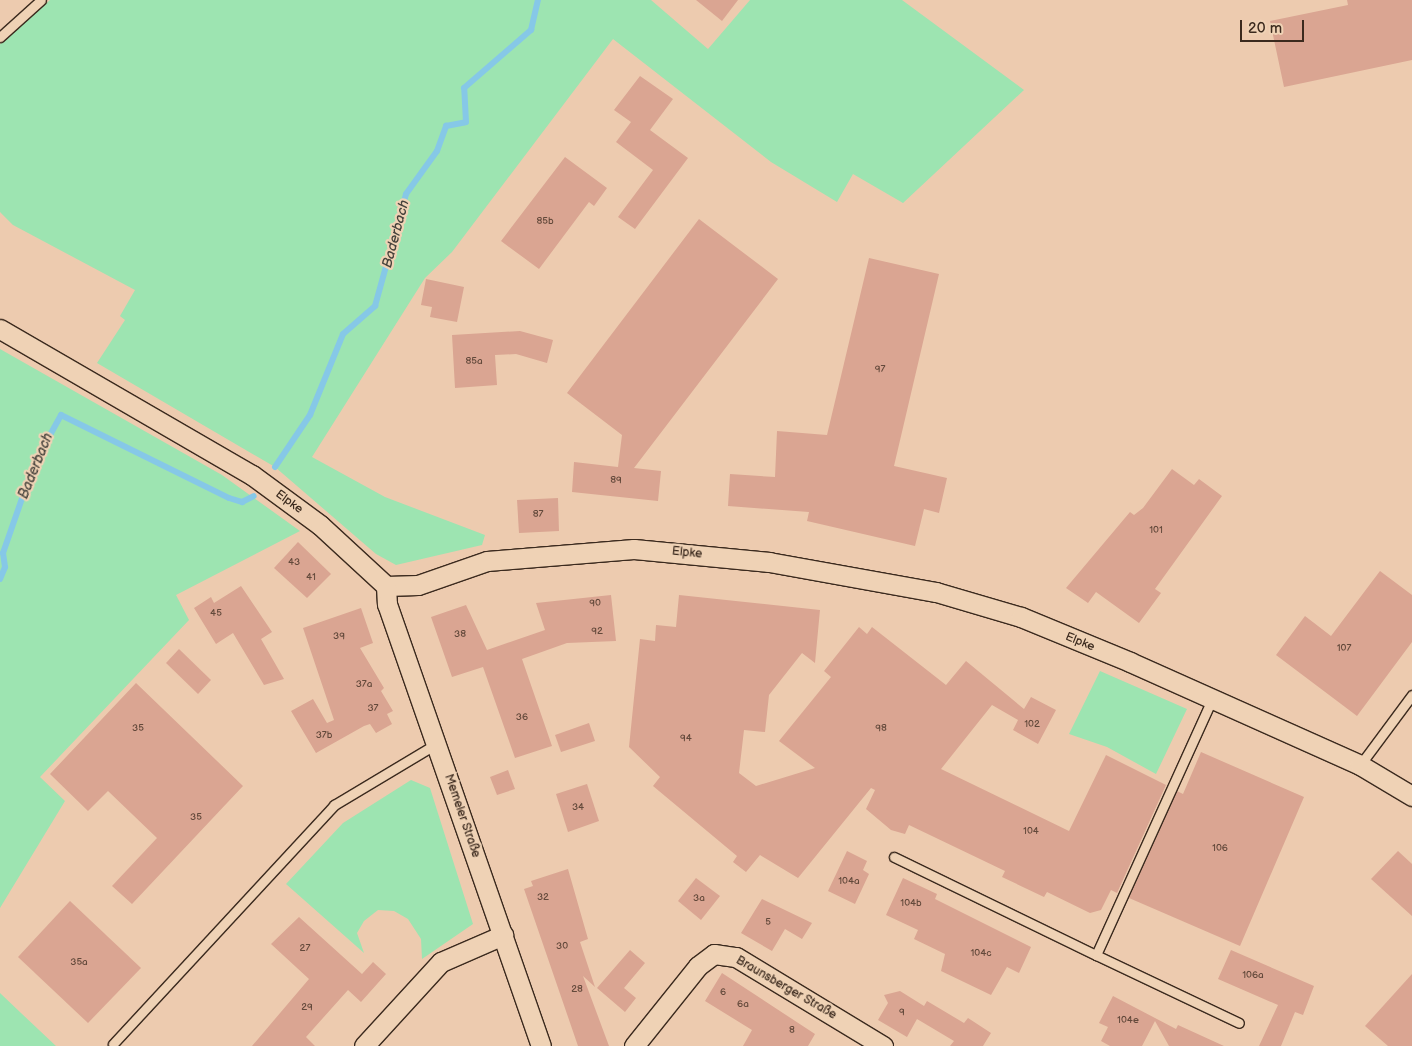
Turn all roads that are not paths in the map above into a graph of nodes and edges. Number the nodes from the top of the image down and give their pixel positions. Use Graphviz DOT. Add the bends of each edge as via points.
graph roads {
  1 [pos="41,0"];
  2 [pos="0,36"];
  3 [pos="0,329"];
  4 [pos="386,586"];
  5 [pos="1412,695"];
  6 [pos="1212,699"];
  7 [pos="436,744"];
  8 [pos="1360,765"];
  9 [pos="1412,796"];
  10 [pos="894,857"];
  11 [pos="503,934"];
  12 [pos="1096,955"];
  13 [pos="1239,1023"];
  14 [pos="113,1044"];
  15 [pos="364,1046"];
  16 [pos="541,1046"];
  17 [pos="634,1046"];
  18 [pos="883,1046"];
  1 -- 2 [label="lane"];
  3 -- 4 [label="street, Elpke" via="252,475 314,521"];
  4 -- 6 [label="street, Elpke" via="418,585 487,561 591,551 676,551 769,562 936,592 1020,617"];
  4 -- 7 [label="street, Memeler Straße" via="387,604"];
  5 -- 8 [label="lane"];
  6 -- 8 [label="street, Elpke"];
  6 -- 12 [label="lane"];
  7 -- 11 [label="street, Memeler Straße"];
  7 -- 14 [label="lane" via="334,805"];
  8 -- 9 [label="street, Elpke"];
  10 -- 12 [label="lane"];
  11 -- 15 [label="street" via="441,962"];
  11 -- 16 [label="street, Memeler Straße"];
  12 -- 13 [label="lane"];
  17 -- 18 [label="street, Braunsberger Straße" via="698,966 714,954 736,957"];
}
